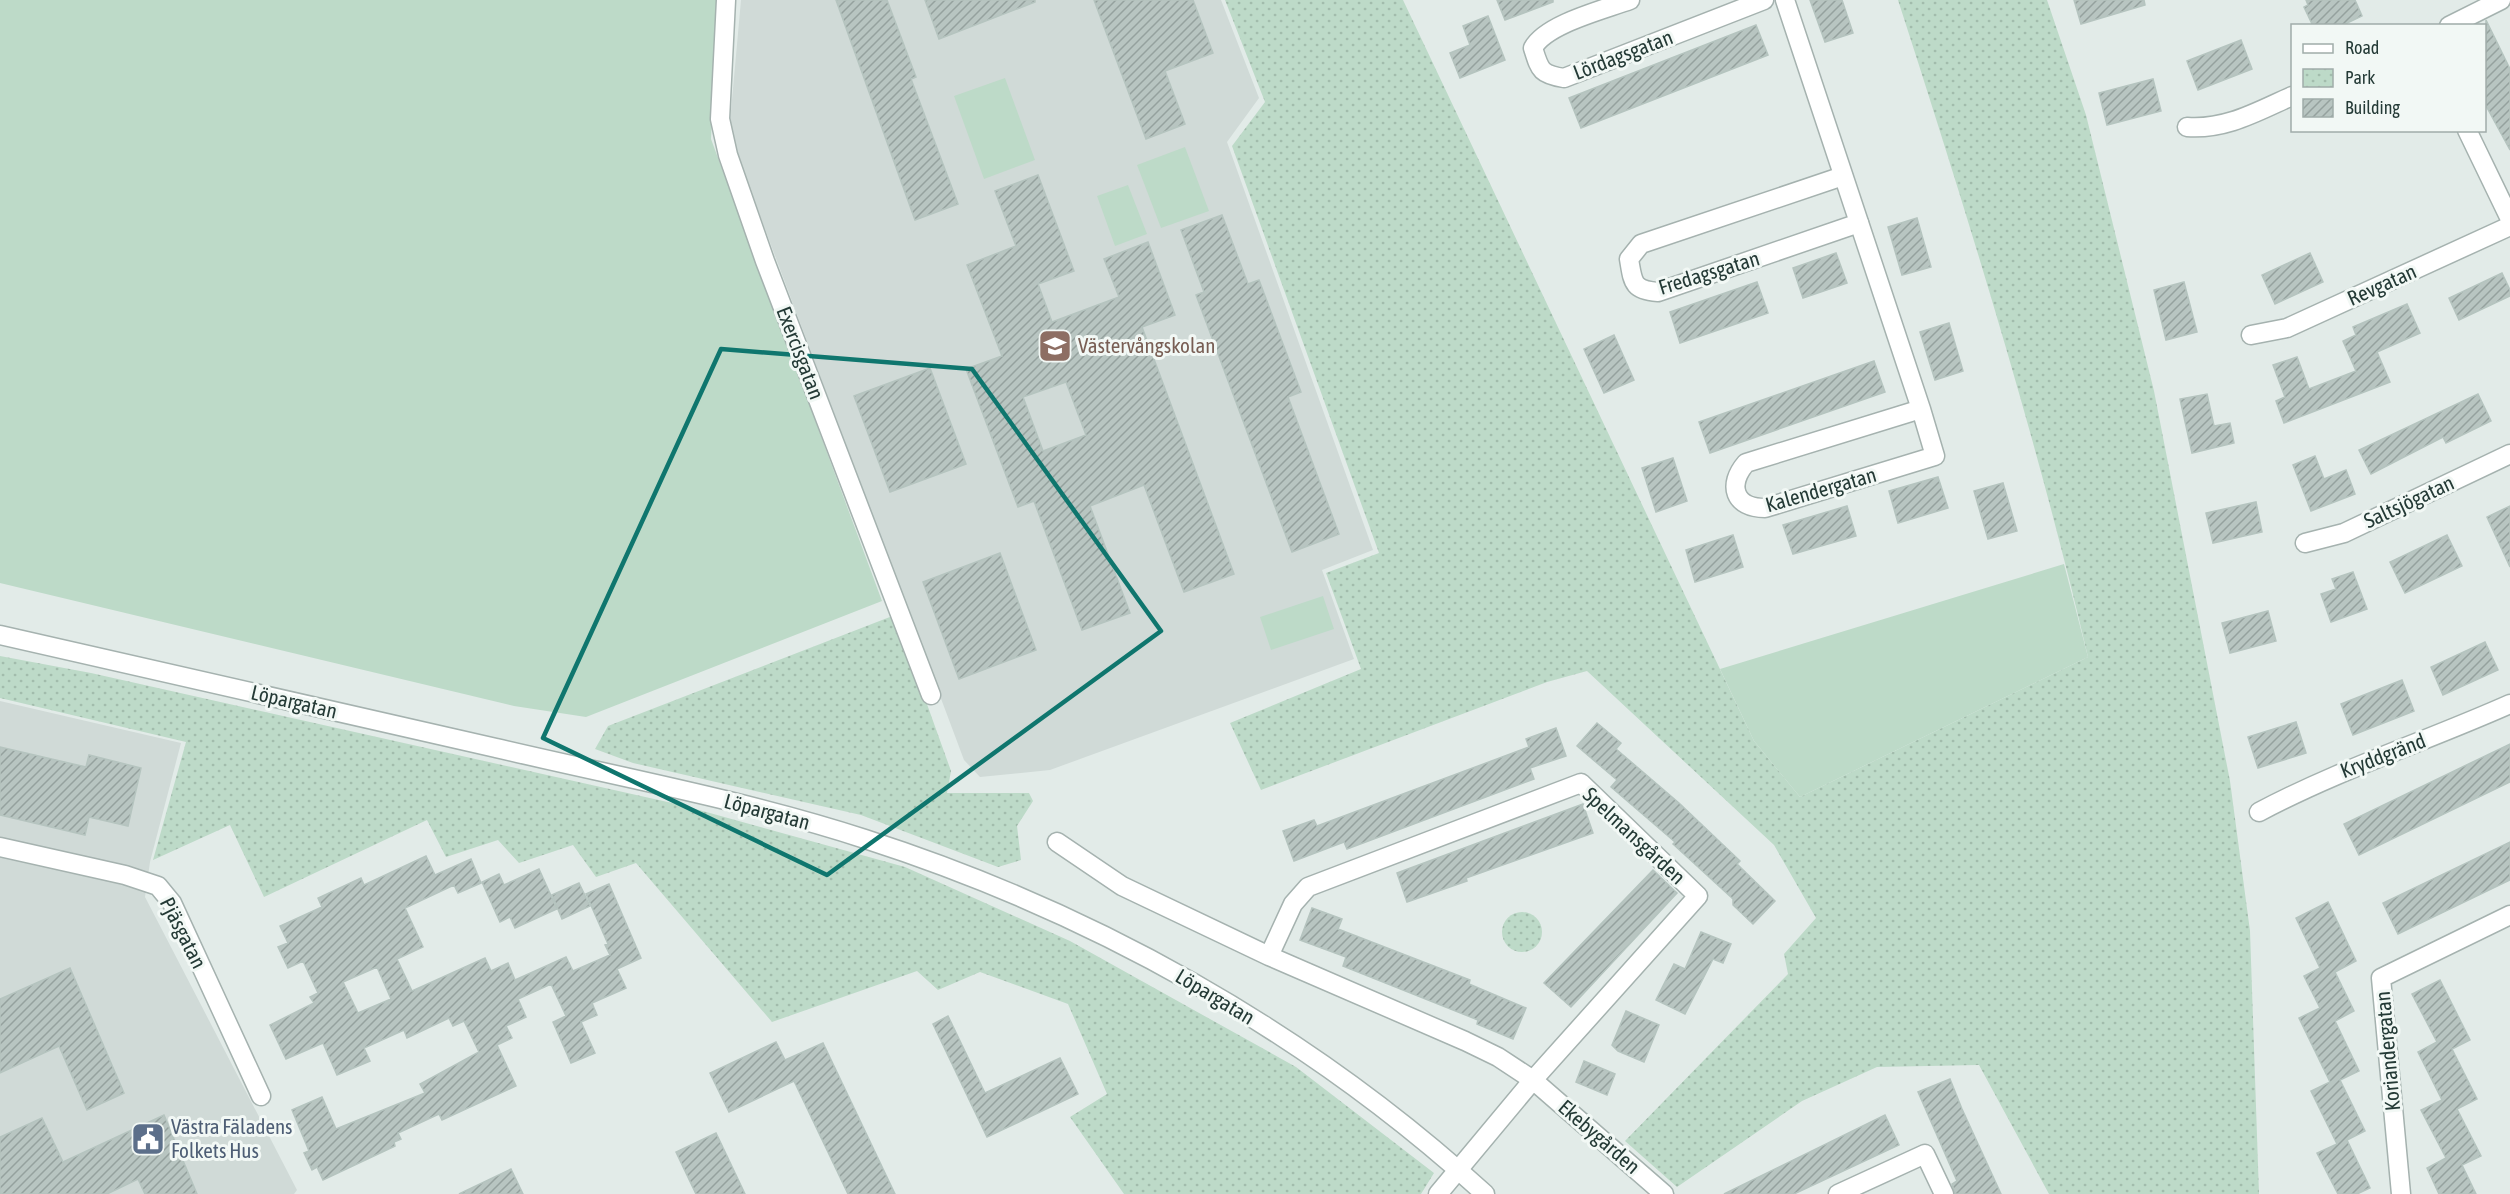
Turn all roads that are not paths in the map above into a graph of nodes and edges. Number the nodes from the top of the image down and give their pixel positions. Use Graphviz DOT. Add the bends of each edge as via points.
graph roads {
  1 [pos="726,0"];
  2 [pos="1630,0"];
  3 [pos="1764,0"];
  4 [pos="1785,0"];
  5 [pos="2501,0"];
  6 [pos="2453,24"];
  7 [pos="2291,96"];
  8 [pos="2187,127"];
  9 [pos="2469,132"];
  10 [pos="1843,176"];
  11 [pos="2510,219"];
  12 [pos="1859,223"];
  13 [pos="2510,226"];
  14 [pos="2251,335"];
  15 [pos="1921,409"];
  16 [pos="2510,454"];
  17 [pos="2305,543"];
  18 [pos="0,635"];
  19 [pos="931,695"];
  20 [pos="2510,704"];
  21 [pos="2259,812"];
  22 [pos="1057,842"];
  23 [pos="0,847"];
  24 [pos="2510,915"];
  25 [pos="1269,956"];
  26 [pos="1533,1080"];
  27 [pos="261,1096"];
  28 [pos="1460,1172"];
  29 [pos="1438,1194"];
  30 [pos="1485,1194"];
  31 [pos="1664,1194"];
  32 [pos="1838,1194"];
  33 [pos="1944,1194"];
  34 [pos="2402,1194"];
  1 -- 19 [label="street, Exercisgatan" via="720,119 728,156"];
  2 -- 3 [label="street, Lördagsgatan" via="1551,30 1538,39 1533,48 1539,69 1549,76 1564,78"];
  4 -- 10 [label="street, Kalendergatan"];
  5 -- 6 [label="street"];
  7 -- 8 [label="street" via="2234,122 2208,128"];
  9 -- 11 [label="street"];
  10 -- 12 [label="street, Kalendergatan"];
  10 -- 12 [label="street, Fredagsgatan" via="1641,244 1629,259 1633,282 1643,291 1658,292"];
  12 -- 15 [label="street, Kalendergatan"];
  13 -- 14 [label="street, Revgatan" via="2287,328"];
  15 -- 15 [label="street, Kalendergatan" via="1935,456 1765,508 1751,508 1740,499 1736,475 1746,463"];
  16 -- 17 [label="street, Saltsjögatan" via="2344,532"];
  18 -- 28 [label="street, Löpargatan" via="729,801 829,828 968,875 1113,940 1277,1034 1376,1104"];
  20 -- 21 [label="street, Kryddgränd" via="2313,783"];
  22 -- 25 [label="street" via="1122,886"];
  23 -- 27 [label="street, Pjäsgatan" via="158,886 172,903"];
  24 -- 34 [label="street, Koriandergatan" via="2381,978"];
  25 -- 26 [label="street" via="1498,1056"];
  25 -- 26 [label="street, Spelmansgården" via="1293,904 1308,887 1581,783 1698,896"];
  26 -- 28 [label="street, Spelmansgården"];
  26 -- 31 [label="street, Ekebygården"];
  28 -- 29 [label="street"];
  28 -- 30 [label="street, Löpargatan"];
  32 -- 33 [label="street" via="1926,1154"];
}
